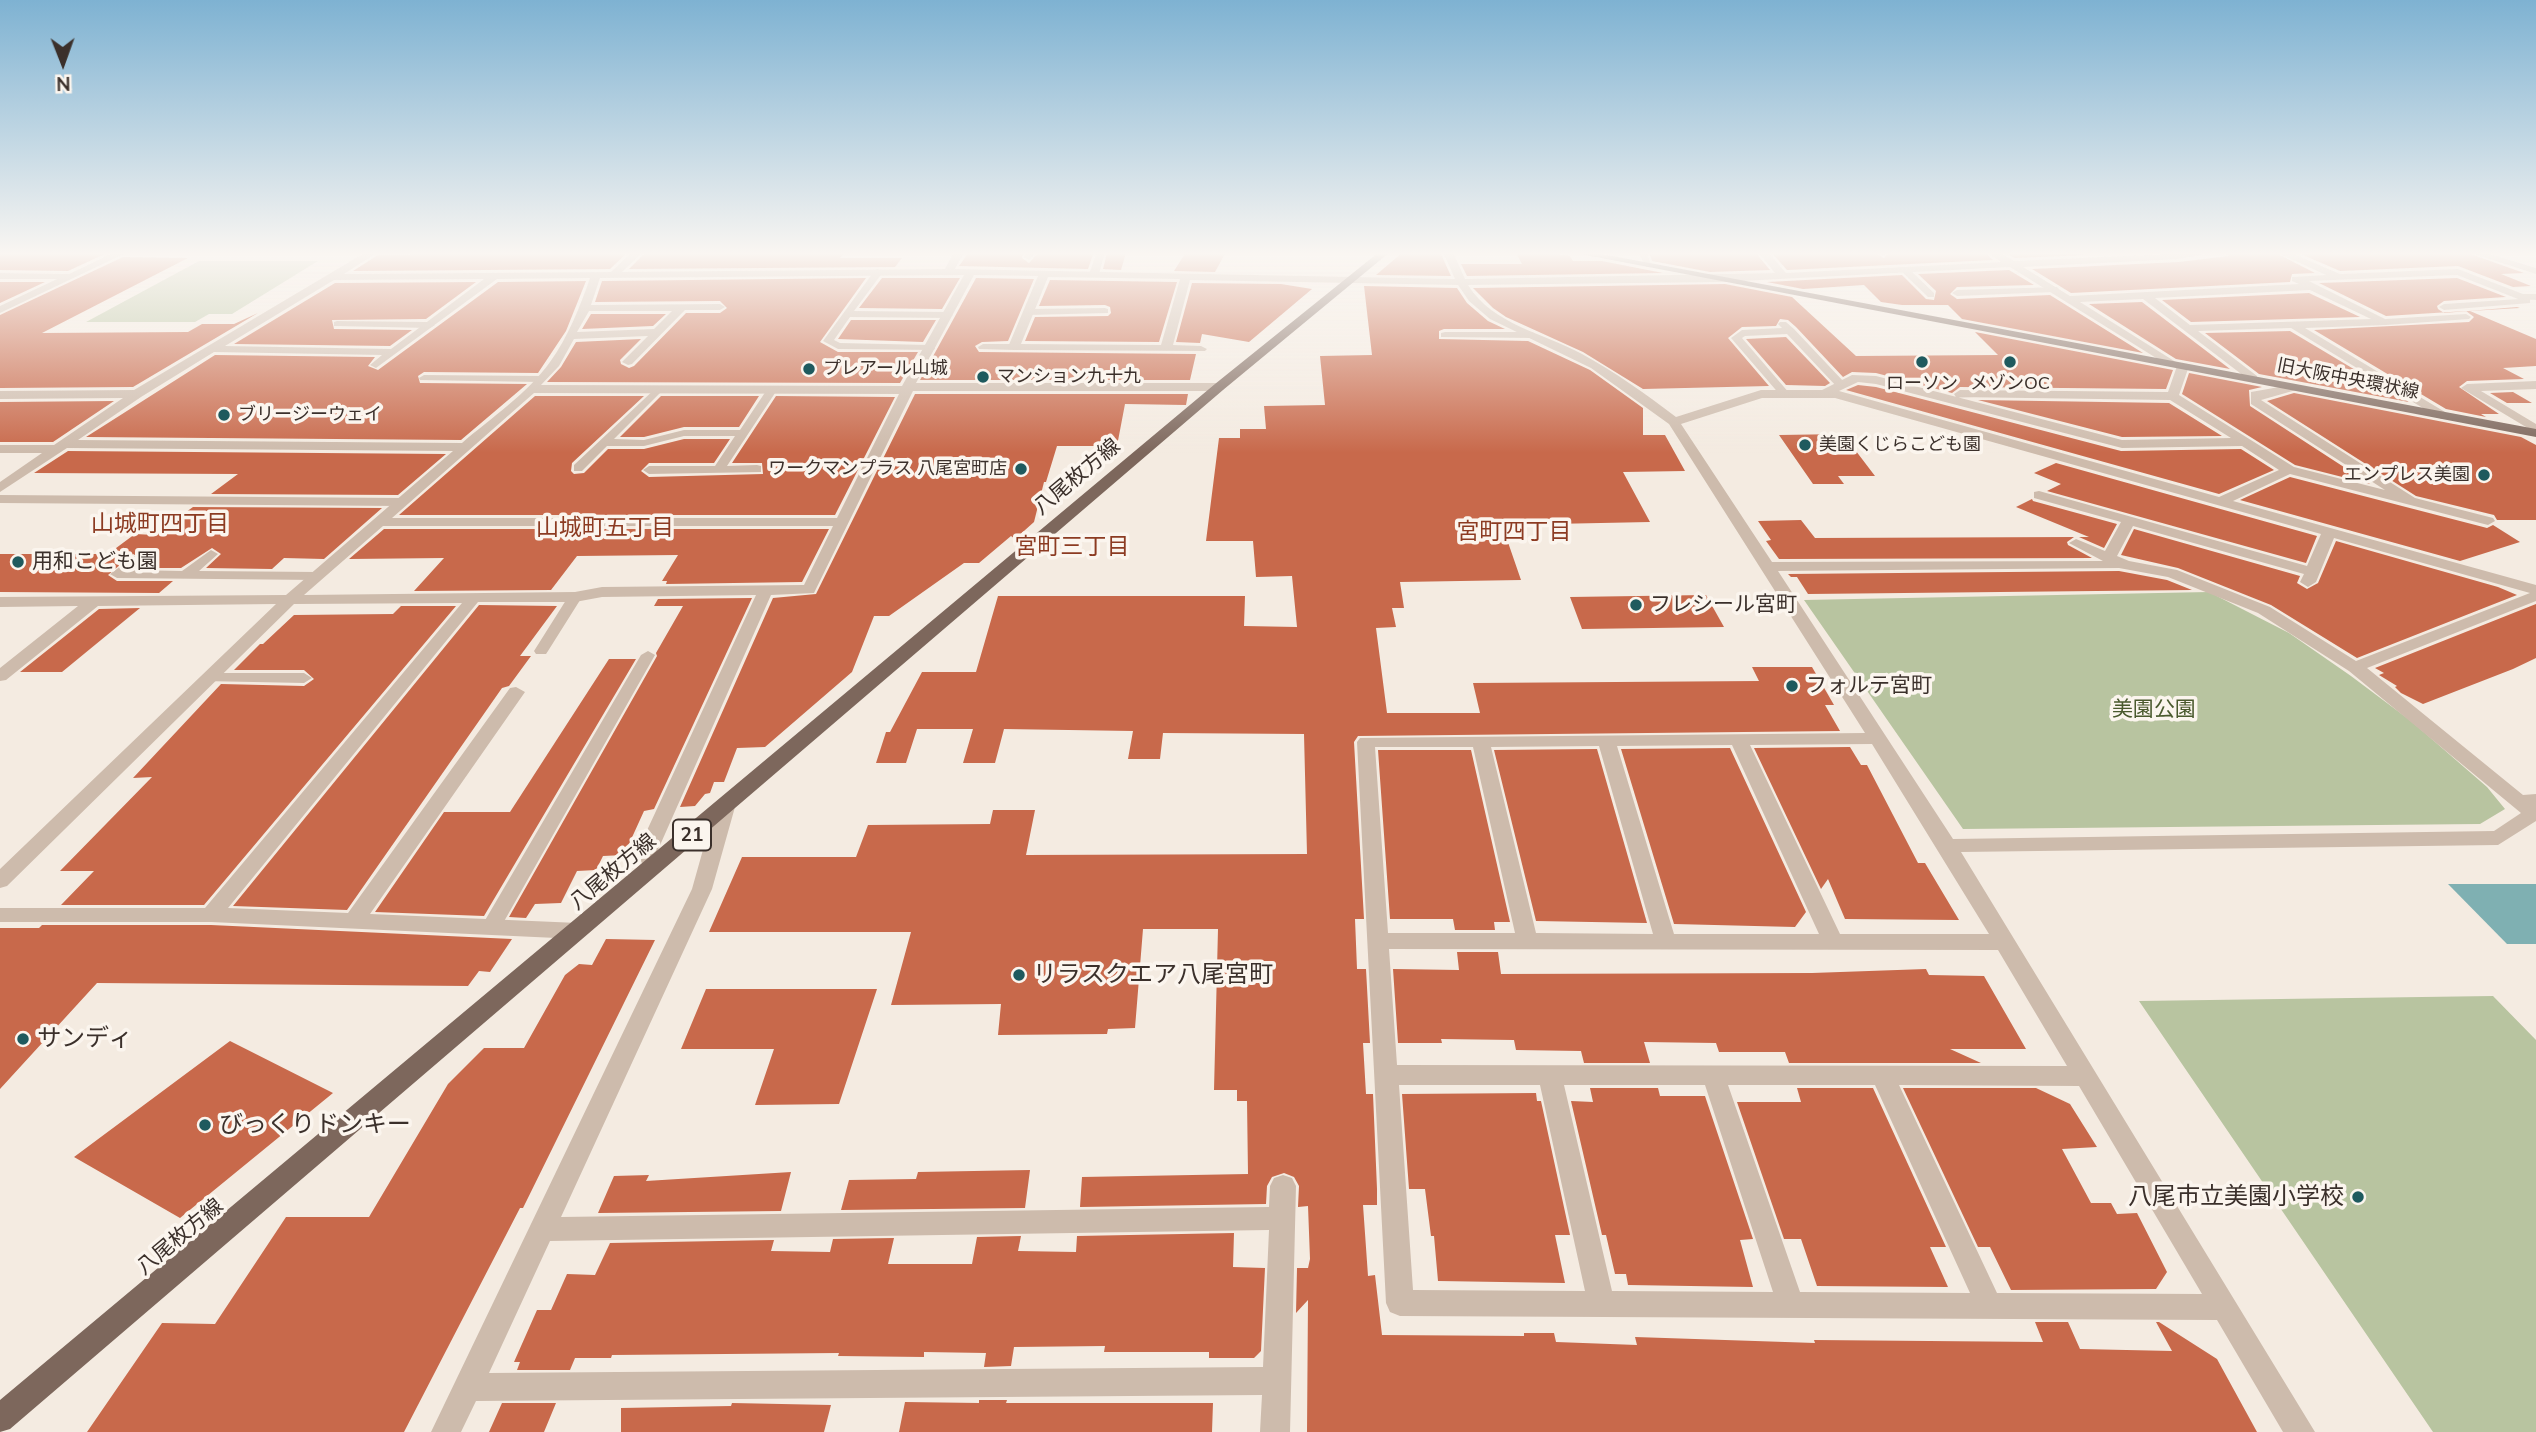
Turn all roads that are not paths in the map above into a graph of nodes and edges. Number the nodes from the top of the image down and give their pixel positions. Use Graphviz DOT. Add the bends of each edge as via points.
graph roads {
  1 [pos="261,319"];
  2 [pos="438,319"];
  3 [pos="579,319"];
  4 [pos="670,319"];
  5 [pos="845,319"];
  6 [pos="945,319"];
  7 [pos="1025,319"];
  8 [pos="1175,319"];
  9 [pos="1304,319"];
  10 [pos="1498,319"];
  11 [pos="1933,319"];
  12 [pos="2103,319"];
  13 [pos="2175,319"];
  14 [pos="2379,319"];
  15 [pos="2437,319"];
  16 [pos="2386,322"];
  17 [pos="337,324"];
  18 [pos="430,325"];
  19 [pos="2293,325"];
  20 [pos="2187,328"];
  21 [pos="657,332"];
  22 [pos="1445,335"];
  23 [pos="1532,335"];
  24 [pos="570,336"];
  25 [pos="983,347"];
  26 [pos="1014,347"];
  27 [pos="930,348"];
  28 [pos="212,349"];
  29 [pos="1167,349"];
  30 [pos="1201,349"];
  31 [pos="394,352"];
  32 [pos="628,362"];
  33 [pos="376,365"];
  34 [pos="2178,365"];
  35 [pos="424,378"];
  36 [pos="540,379"];
  37 [pos="2253,379"];
  38 [pos="2536,385"];
  39 [pos="1841,386"];
  40 [pos="1219,387"];
  41 [pos="2292,387"];
  42 [pos="907,388"];
  43 [pos="530,389"];
  44 [pos="658,390"];
  45 [pos="772,390"];
  46 [pos="137,394"];
  47 [pos="1785,394"];
  48 [pos="1824,394"];
  49 [pos="1934,394"];
  50 [pos="0,395"];
  51 [pos="2173,396"];
  52 [pos="2441,415"];
  53 [pos="1674,422"];
  54 [pos="743,432"];
  55 [pos="2534,432"];
  56 [pos="604,442"];
  57 [pos="2245,442"];
  58 [pos="62,447"];
  59 [pos="466,447"];
  60 [pos="0,449"];
  61 [pos="578,468"];
  62 [pos="719,469"];
  63 [pos="757,469"];
  64 [pos="649,470"];
  65 [pos="2289,470"];
  66 [pos="0,488"];
  67 [pos="2039,495"];
  68 [pos="0,499"];
  69 [pos="2409,500"];
  70 [pos="2222,501"];
  71 [pos="401,502"];
  72 [pos="2129,520"];
  73 [pos="2488,521"];
  74 [pos="379,522"];
  75 [pos="842,522"];
  76 [pos="2330,531"];
  77 [pos="2076,543"];
  78 [pos="211,554"];
  79 [pos="135,560"];
  80 [pos="2117,561"];
  81 [pos="1769,567"];
  82 [pos="185,575"];
  83 [pos="317,576"];
  84 [pos="766,590"];
  85 [pos="2536,590"];
  86 [pos="2536,596"];
  87 [pos="575,597"];
  88 [pos="472,599"];
  89 [pos="288,601"];
  90 [pos="0,602"];
  91 [pos="92,603"];
  92 [pos="541,650"];
  93 [pos="648,655"];
  94 [pos="2355,667"];
  95 [pos="0,676"];
  96 [pos="208,678"];
  97 [pos="304,678"];
  98 [pos="516,692"];
  99 [pos="1878,738"];
  100 [pos="1738,739"];
  101 [pos="1606,740"];
  102 [pos="1481,741"];
  103 [pos="725,807"];
  104 [pos="2531,808"];
  105 [pos="1947,846"];
  106 [pos="653,867"];
  107 [pos="0,881"];
  108 [pos="0,915"];
  109 [pos="211,915"];
  110 [pos="354,921"];
  111 [pos="491,927"];
  112 [pos="578,931"];
  113 [pos="1378,941"];
  114 [pos="1527,941"];
  115 [pos="1666,941"];
  116 [pos="1833,941"];
  117 [pos="2005,942"];
  118 [pos="1387,1075"];
  119 [pos="1550,1075"];
  120 [pos="1713,1075"];
  121 [pos="1882,1075"];
  122 [pos="2086,1076"];
  123 [pos="1283,1186"];
  124 [pos="1282,1218"];
  125 [pos="542,1229"];
  126 [pos="1601,1304"];
  127 [pos="1791,1305"];
  128 [pos="1989,1305"];
  129 [pos="2225,1307"];
  130 [pos="1277,1381"];
  131 [pos="467,1387"];
  132 [pos="0,1419"];
  133 [pos="446,1432"];
  134 [pos="1275,1432"];
  135 [pos="2300,1432"];
  1 -- 28 [label="street"];
  2 -- 18 [label="street"];
  3 -- 24 [label="street"];
  4 -- 21 [label="street"];
  5 -- 27 [label="lane" via="828,341 838,346"];
  6 -- 27 [label="street"];
  7 -- 26 [label="street"];
  8 -- 29 [label="street"];
  9 -- 40 [label="main road, 八尾枚方線 / 21"];
  10 -- 23 [label="street"];
  11 -- 34 [label="main road, 旧大阪中央環状線"];
  12 -- 34 [label="street"];
  13 -- 20 [label="street"];
  14 -- 16 [label="street"];
  15 -- 16 [label="lane"];
  16 -- 19 [label="street"];
  17 -- 18 [label="lane"];
  18 -- 31 [label="street"];
  19 -- 20 [label="street"];
  19 -- 52 [label="street"];
  20 -- 37 [label="street"];
  21 -- 24 [label="street"];
  21 -- 32 [label="street"];
  22 -- 23 [label="lane"];
  23 -- 53 [label="street" via="1569,351"];
  24 -- 36 [label="street" via="555,364"];
  25 -- 26 [label="lane"];
  26 -- 29 [label="street"];
  27 -- 42 [label="street"];
  28 -- 31 [label="street"];
  28 -- 46 [label="street"];
  29 -- 30 [label="street"];
  31 -- 33 [label="street"];
  34 -- 37 [label="main road, 旧大阪中央環状線"];
  34 -- 51 [label="street"];
  35 -- 36 [label="lane"];
  36 -- 43 [label="street"];
  37 -- 41 [label="main road, 旧大阪中央環状線"];
  38 -- 55 [label="street" via="2467,388"];
  39 -- 47 [label="lane" via="1787,328 1742,332 1736,338"];
  39 -- 48 [label="street"];
  39 -- 49 [label="street" via="1856,379 1877,380"];
  40 -- 42 [label="street"];
  40 -- 103 [label="main road, 八尾枚方線 / 21"];
  41 -- 52 [label="main road, 旧大阪中央環状線"];
  41 -- 69 [label="street" via="2255,395 2255,401"];
  42 -- 45 [label="street"];
  42 -- 75 [label="street"];
  43 -- 44 [label="street"];
  43 -- 59 [label="street"];
  44 -- 45 [label="street"];
  44 -- 56 [label="lane"];
  45 -- 54 [label="lane"];
  46 -- 50 [label="street"];
  46 -- 58 [label="street"];
  47 -- 48 [label="street"];
  47 -- 53 [label="street" via="1761,394"];
  48 -- 70 [label="street"];
  49 -- 51 [label="street"];
  49 -- 57 [label="street" via="2122,444"];
  51 -- 57 [label="street"];
  52 -- 55 [label="main road, 旧大阪中央環状線"];
  53 -- 81 [label="street"];
  54 -- 56 [label="lane" via="684,433 644,443"];
  54 -- 62 [label="lane"];
  56 -- 61 [label="lane"];
  57 -- 65 [label="street"];
  58 -- 59 [label="street"];
  58 -- 60 [label="street"];
  58 -- 66 [label="street"];
  59 -- 71 [label="street"];
  62 -- 63 [label="lane"];
  62 -- 64 [label="lane"];
  65 -- 69 [label="street"];
  65 -- 70 [label="street"];
  67 -- 72 [label="street"];
  68 -- 71 [label="lane"];
  69 -- 73 [label="street"];
  70 -- 76 [label="street"];
  71 -- 74 [label="street"];
  72 -- 76 [label="street" via="2310,577"];
  72 -- 80 [label="street"];
  74 -- 75 [label="street"];
  74 -- 83 [label="street"];
  75 -- 84 [label="street" via="810,590"];
  76 -- 85 [label="street"];
  77 -- 80 [label="street"];
  78 -- 82 [label="lane"];
  79 -- 82 [label="lane" via="117,574"];
  80 -- 81 [label="street"];
  80 -- 94 [label="street" via="2172,573 2264,610"];
  81 -- 99 [label="street"];
  82 -- 83 [label="lane"];
  83 -- 89 [label="street"];
  84 -- 87 [label="street" via="602,592"];
  84 -- 106 [label="street" via="647,852"];
  86 -- 94 [label="street"];
  87 -- 88 [label="street"];
  87 -- 92 [label="lane"];
  88 -- 89 [label="street"];
  88 -- 109 [label="street"];
  89 -- 91 [label="street"];
  89 -- 96 [label="street"];
  90 -- 91 [label="street"];
  91 -- 95 [label="street"];
  93 -- 111 [label="lane"];
  94 -- 104 [label="street"];
  96 -- 97 [label="lane"];
  96 -- 107 [label="street"];
  98 -- 110 [label="street"];
  99 -- 100 [label="street"];
  99 -- 105 [label="street"];
  100 -- 101 [label="street"];
  100 -- 116 [label="street"];
  101 -- 102 [label="street"];
  101 -- 115 [label="street"];
  102 -- 113 [label="street" via="1366,742"];
  102 -- 114 [label="street"];
  103 -- 106 [label="main road, 八尾枚方線 / 21"];
  103 -- 125 [label="street" via="702,889"];
  104 -- 105 [label="street" via="2498,838"];
  105 -- 117 [label="street"];
  106 -- 112 [label="main road, 八尾枚方線 / 21"];
  108 -- 109 [label="street"];
  109 -- 110 [label="street"];
  110 -- 111 [label="street"];
  111 -- 112 [label="street"];
  112 -- 132 [label="main road, 八尾枚方線 / 21"];
  113 -- 114 [label="street"];
  113 -- 118 [label="street"];
  114 -- 115 [label="street"];
  115 -- 116 [label="street"];
  116 -- 117 [label="street"];
  117 -- 122 [label="street"];
  118 -- 119 [label="street"];
  118 -- 126 [label="street" via="1400,1303"];
  119 -- 120 [label="street"];
  119 -- 126 [label="street"];
  120 -- 121 [label="street"];
  120 -- 127 [label="street"];
  121 -- 122 [label="street"];
  121 -- 128 [label="street"];
  122 -- 129 [label="street"];
  123 -- 124 [label="street"];
  124 -- 125 [label="street"];
  124 -- 130 [label="street"];
  125 -- 131 [label="street"];
  126 -- 127 [label="street"];
  127 -- 128 [label="street"];
  128 -- 129 [label="street"];
  129 -- 135 [label="street"];
  130 -- 131 [label="street"];
  130 -- 134 [label="street"];
  131 -- 133 [label="street"];
}
